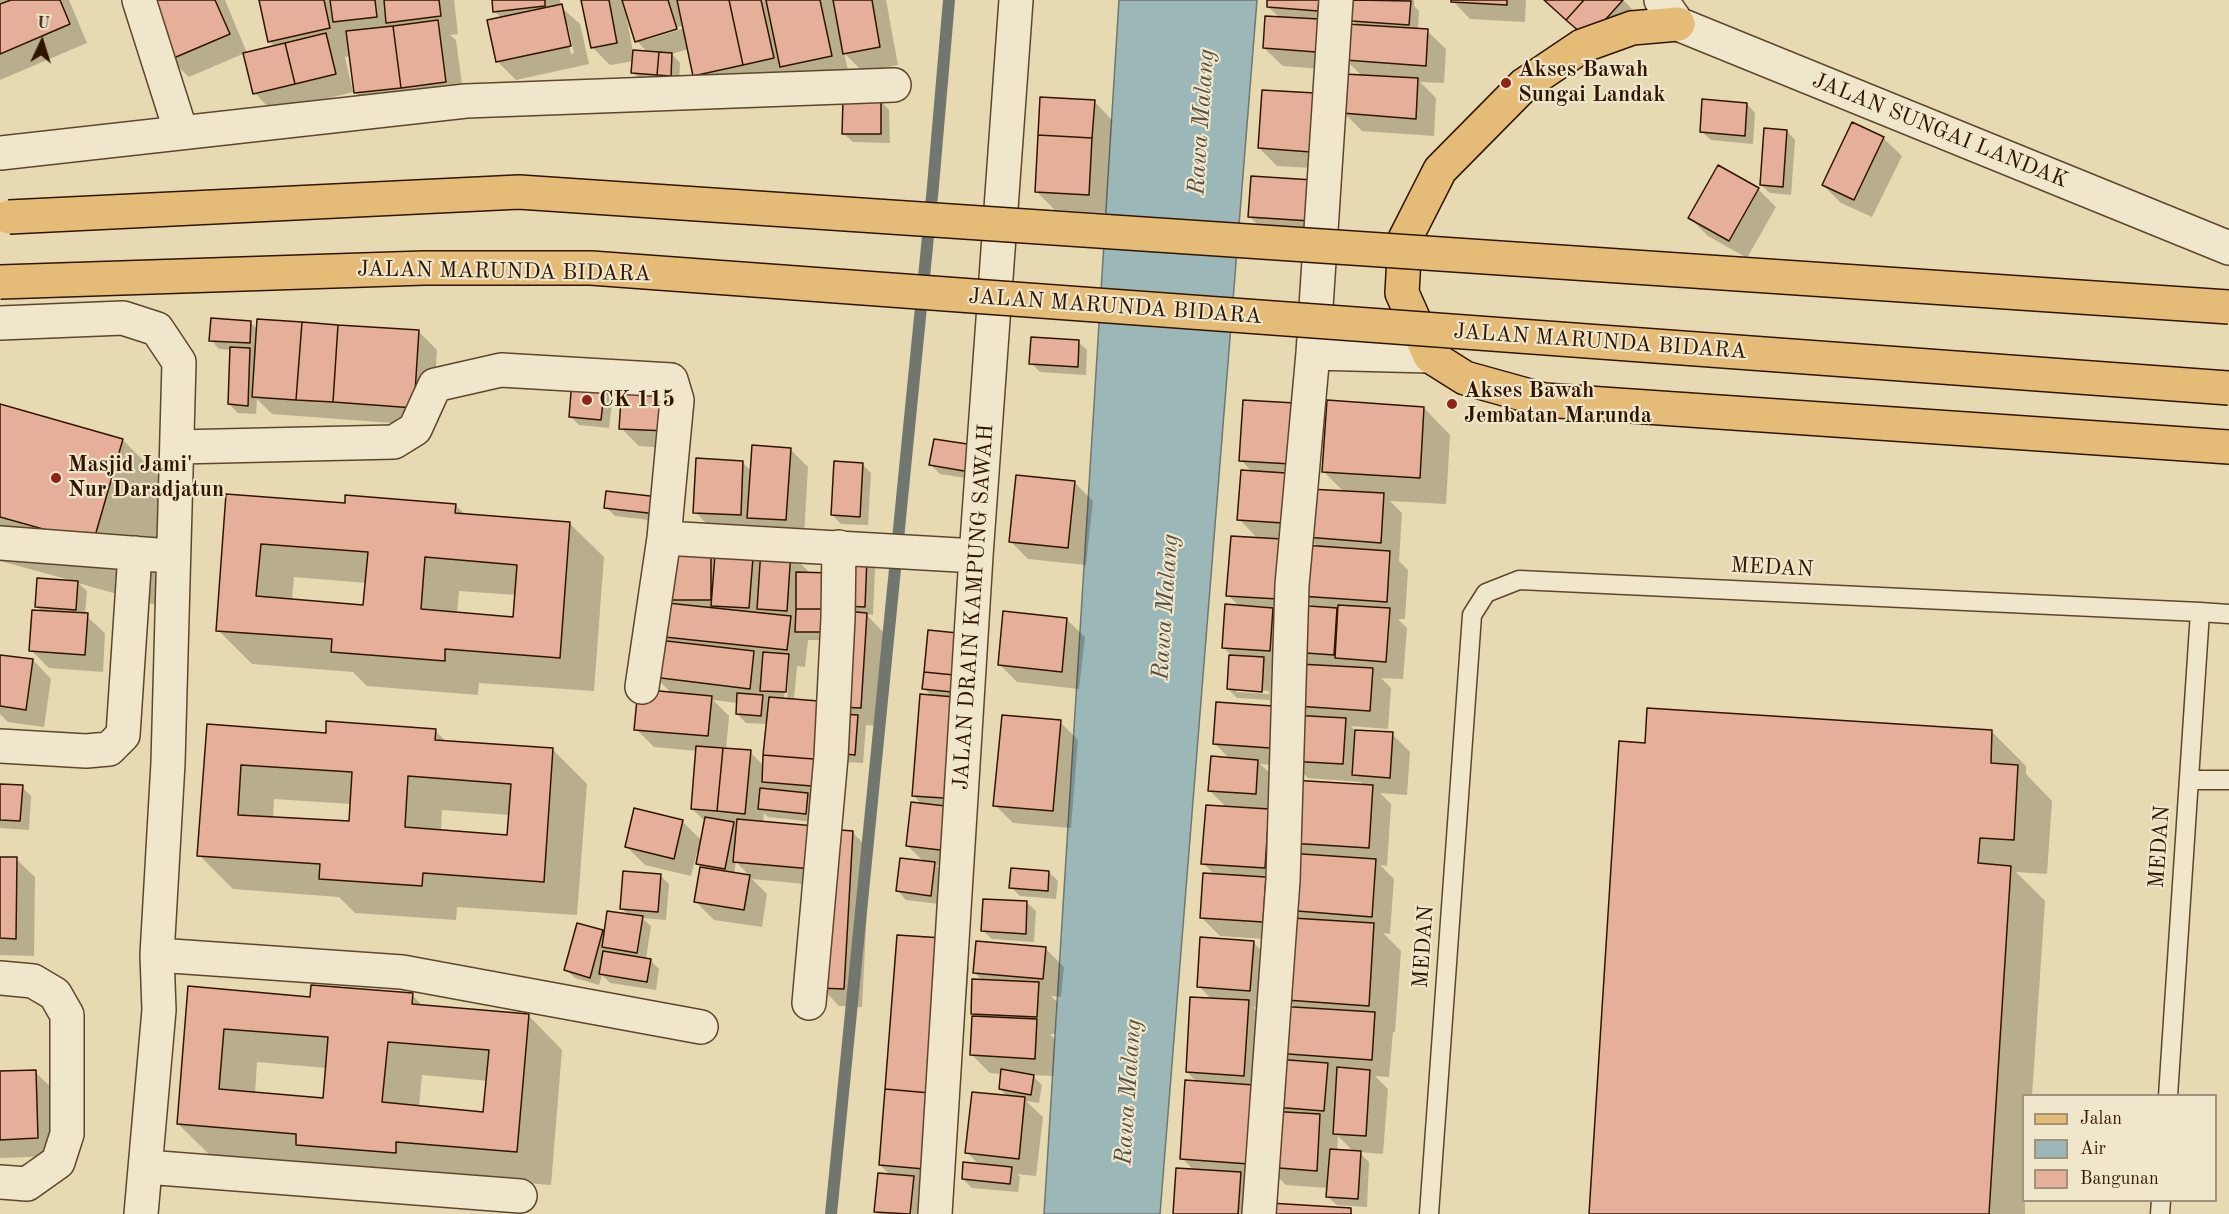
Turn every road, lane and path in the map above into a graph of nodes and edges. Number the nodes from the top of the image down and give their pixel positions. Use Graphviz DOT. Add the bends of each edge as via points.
graph roads {
  1 [pos="139,0"];
  2 [pos="1017,0"];
  3 [pos="1336,0"];
  4 [pos="1670,12"];
  5 [pos="894,85"];
  6 [pos="181,132"];
  7 [pos="0,153"];
  8 [pos="4,217"];
  9 [pos="1321,234"];
  10 [pos="1405,239"];
  11 [pos="2229,248"];
  12 [pos="0,282"];
  13 [pos="2229,307"];
  14 [pos="0,323"];
  15 [pos="1313,353"];
  16 [pos="1430,356"];
  17 [pos="2229,387"];
  18 [pos="178,447"];
  19 [pos="2229,447"];
  20 [pos="664,538"];
  21 [pos="0,543"];
  22 [pos="850,548"];
  23 [pos="135,553"];
  24 [pos="175,556"];
  25 [pos="976,556"];
  26 [pos="2200,612"];
  27 [pos="2229,614"];
  28 [pos="642,687"];
  29 [pos="0,746"];
  30 [pos="2189,780"];
  31 [pos="2229,780"];
  32 [pos="157,955"];
  33 [pos="0,978"];
  34 [pos="809,1004"];
  35 [pos="701,1027"];
  36 [pos="2168,1094"];
  37 [pos="146,1167"];
  38 [pos="0,1182"];
  39 [pos="520,1196"];
  40 [pos="141,1214"];
  41 [pos="935,1214"];
  42 [pos="1259,1214"];
  43 [pos="1429,1214"];
  1 -- 6 [label="street"];
  2 -- 25 [label="street, JALAN DRAIN KAMPUNG SAWAH"];
  3 -- 9 [label="street"];
  4 -- 10 [label="main road" via="1582,46 1524,85 1440,170"];
  4 -- 11 [label="street, JALAN SUNGAI LANDAK"];
  5 -- 6 [label="street" via="465,101"];
  6 -- 7 [label="street"];
  8 -- 13 [label="main road, bridge" via="519,192"];
  9 -- 10 [label="street"];
  9 -- 15 [label="street"];
  10 -- 16 [label="main road" via="1402,293"];
  12 -- 17 [label="main road, JALAN MARUNDA BIDARA, bridge" via="424,268 591,268"];
  14 -- 18 [label="street" via="123,318 157,329 179,362"];
  15 -- 16 [label="street"];
  15 -- 42 [label="street" via="1292,585 1283,880"];
  16 -- 19 [label="main road" via="1465,378 1544,400"];
  18 -- 20 [label="street" via="394,442 415,429 435,384 501,370 671,380 677,400"];
  18 -- 24 [label="street"];
  20 -- 22 [label="street"];
  20 -- 28 [label="street"];
  21 -- 23 [label="street"];
  22 -- 25 [label="street"];
  22 -- 34 [label="street" via="838,618 831,757"];
  23 -- 24 [label="street"];
  23 -- 29 [label="street" via="123,735 109,749"];
  24 -- 32 [label="street"];
  25 -- 41 [label="street, JALAN DRAIN KAMPUNG SAWAH"];
  26 -- 27 [label="lane"];
  26 -- 30 [label="lane, MEDAN"];
  26 -- 43 [label="lane, MEDAN" via="1519,580 1486,593 1472,615"];
  30 -- 31 [label="lane"];
  30 -- 36 [label="lane, MEDAN"];
  32 -- 35 [label="street" via="402,972"];
  32 -- 37 [label="street" via="159,1010"];
  33 -- 38 [label="street" via="33,981 55,994 67,1015 67,1134 58,1162 27,1185"];
  37 -- 39 [label="street"];
  37 -- 40 [label="street"];
}
